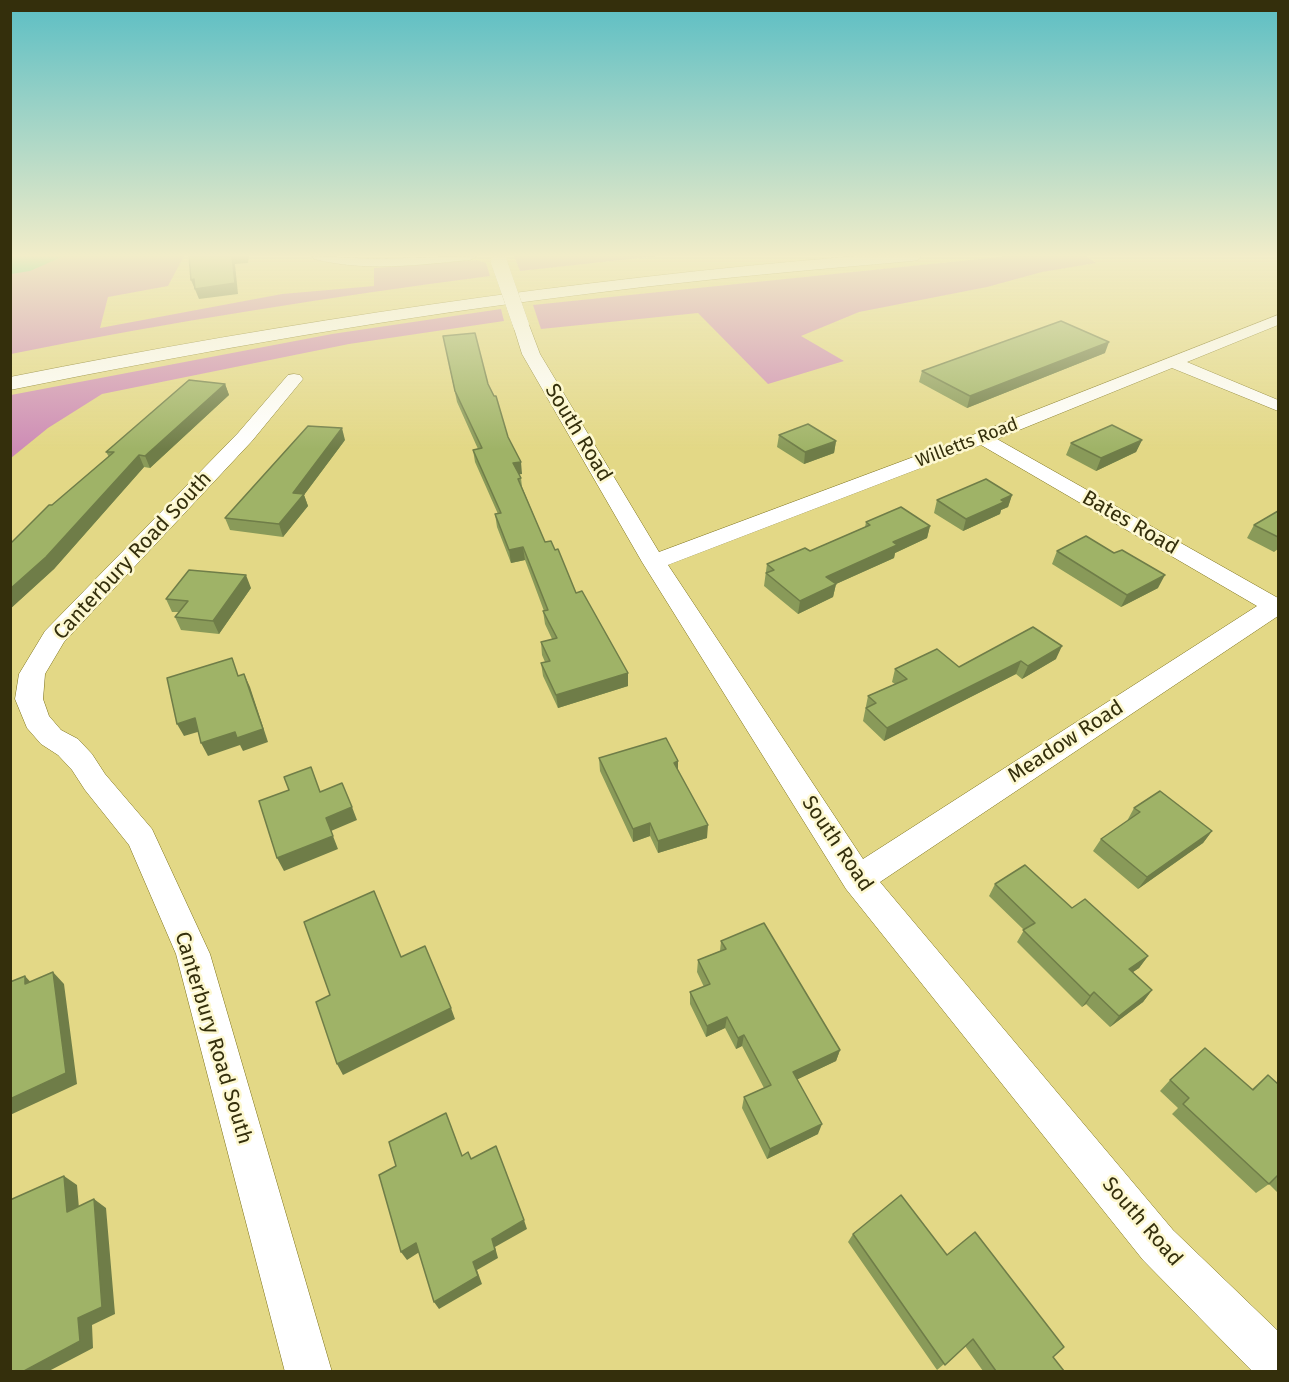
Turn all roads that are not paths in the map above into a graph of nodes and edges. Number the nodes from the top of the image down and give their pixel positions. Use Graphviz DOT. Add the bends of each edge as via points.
graph roads {
  1 [pos="250,320"];
  2 [pos="362,320"];
  3 [pos="519,320"];
  4 [pos="1277,320"];
  5 [pos="78,351"];
  6 [pos="1173,363"];
  7 [pos="294,379"];
  8 [pos="10,384"];
  9 [pos="1278,406"];
  10 [pos="982,438"];
  11 [pos="654,562"];
  12 [pos="1276,607"];
  13 [pos="858,879"];
  14 [pos="1278,1363"];
  15 [pos="309,1371"];
  1 -- 5 [label="highway"];
  2 -- 8 [label="highway"];
  3 -- 11 [label="street, South Road, bridge" via="531,354"];
  4 -- 6 [label="street, Willetts Road"];
  6 -- 9 [label="street"];
  6 -- 10 [label="street, Willetts Road"];
  7 -- 15 [label="street, Canterbury Road South" via="245,437 54,637 32,674 29,699 37,722 82,762 141,838 193,954"];
  10 -- 11 [label="street, Willetts Road"];
  10 -- 12 [label="street, Bates Road"];
  11 -- 13 [label="street, South Road"];
  12 -- 13 [label="street, Meadow Road"];
  13 -- 14 [label="street, South Road" via="1158,1245"];
}
